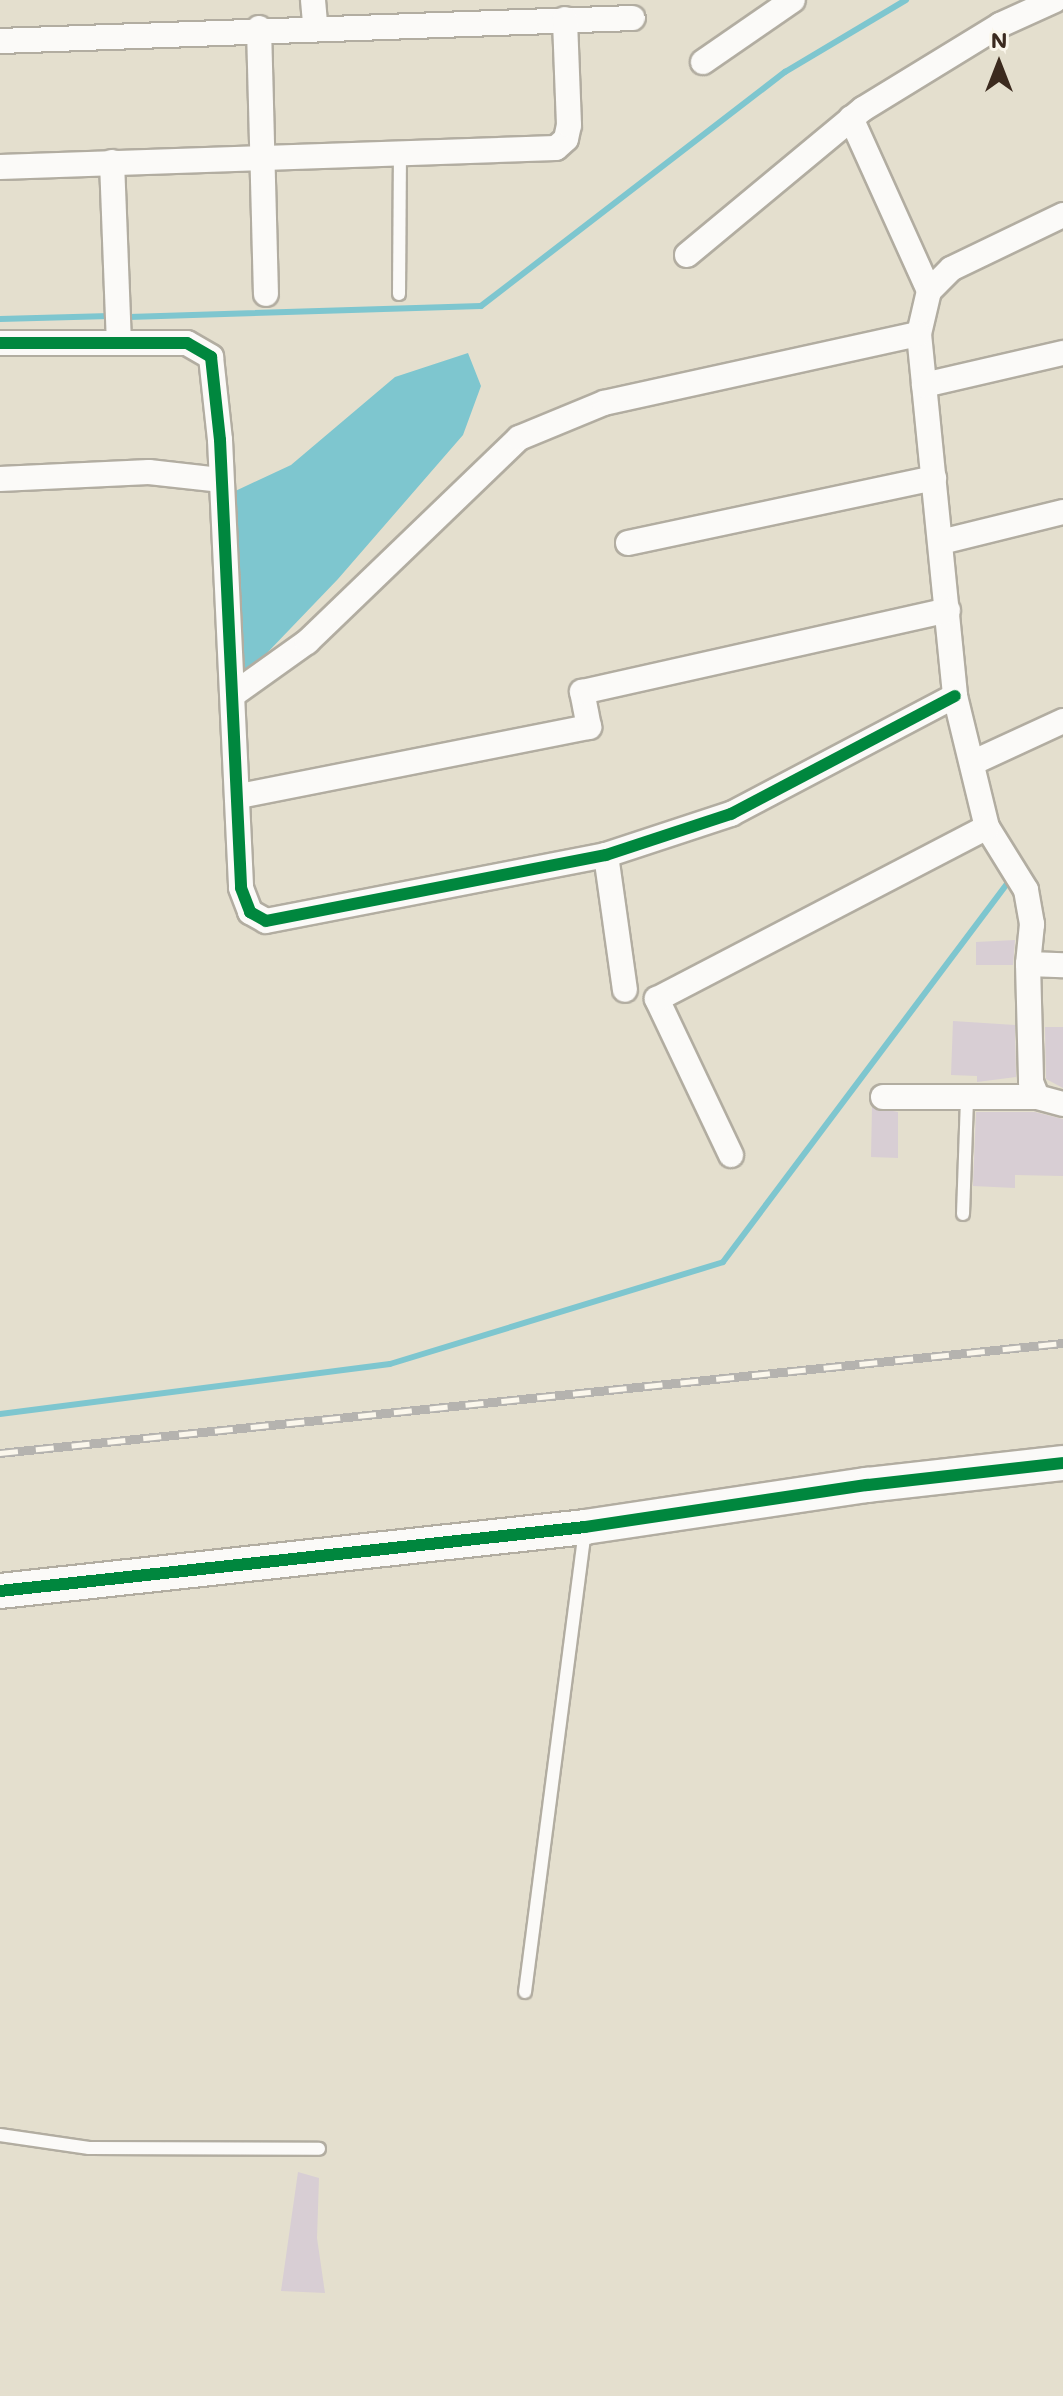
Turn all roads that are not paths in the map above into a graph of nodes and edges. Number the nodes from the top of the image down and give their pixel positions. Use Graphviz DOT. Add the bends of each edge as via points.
graph roads {
  1 [pos="313,0"];
  2 [pos="793,0"];
  3 [pos="1055,0"];
  4 [pos="441,11"];
  5 [pos="633,18"];
  6 [pos="565,19"];
  7 [pos="315,25"];
  8 [pos="259,28"];
  9 [pos="0,41"];
  10 [pos="703,62"];
  11 [pos="851,118"];
  12 [pos="400,156"];
  13 [pos="262,159"];
  14 [pos="112,162"];
  15 [pos="0,167"];
  16 [pos="1063,215"];
  17 [pos="687,255"];
  18 [pos="929,291"];
  19 [pos="266,294"];
  20 [pos="399,294"];
  21 [pos="919,334"];
  22 [pos="119,342"];
  23 [pos="0,343"];
  24 [pos="1063,353"];
  25 [pos="924,385"];
  26 [pos="934,478"];
  27 [pos="0,479"];
  28 [pos="220,480"];
  29 [pos="1063,512"];
  30 [pos="941,542"];
  31 [pos="628,543"];
  32 [pos="948,610"];
  33 [pos="234,694"];
  34 [pos="955,696"];
  35 [pos="1063,721"];
  36 [pos="972,763"];
  37 [pos="240,796"];
  38 [pos="987,827"];
  39 [pos="606,855"];
  40 [pos="1028,964"];
  41 [pos="1063,965"];
  42 [pos="625,990"];
  43 [pos="883,1097"];
  44 [pos="967,1097"];
  45 [pos="1037,1097"];
  46 [pos="1063,1104"];
  47 [pos="731,1155"];
  48 [pos="963,1214"];
  49 [pos="1063,1463"];
  50 [pos="585,1527"];
  51 [pos="0,1591"];
  52 [pos="525,1992"];
  53 [pos="0,2135"];
  54 [pos="319,2149"];
  1 -- 7 [label="street"];
  2 -- 10 [label="street"];
  3 -- 11 [label="street" via="1000,25"];
  4 -- 6 [label="street"];
  4 -- 7 [label="street"];
  5 -- 6 [label="street"];
  6 -- 12 [label="street" via="566,139 556,148"];
  7 -- 8 [label="street"];
  8 -- 9 [label="street"];
  8 -- 13 [label="street"];
  11 -- 17 [label="street"];
  11 -- 18 [label="street"];
  12 -- 13 [label="street"];
  12 -- 20 [label="lane"];
  13 -- 14 [label="street"];
  13 -- 19 [label="street"];
  14 -- 15 [label="street"];
  14 -- 22 [label="street"];
  16 -- 18 [label="street" via="951,269"];
  18 -- 21 [label="street"];
  21 -- 25 [label="street"];
  21 -- 33 [label="street" via="604,403 519,438 307,642"];
  22 -- 23 [label="street"];
  22 -- 28 [label="street" via="187,343 211,357"];
  24 -- 25 [label="street"];
  25 -- 26 [label="street"];
  26 -- 30 [label="street"];
  26 -- 31 [label="street"];
  27 -- 28 [label="street" via="149,472"];
  28 -- 33 [label="street"];
  29 -- 30 [label="street"];
  30 -- 32 [label="street"];
  32 -- 34 [label="street"];
  32 -- 37 [label="street" via="582,692 589,727"];
  33 -- 37 [label="street"];
  34 -- 36 [label="street"];
  34 -- 39 [label="street" via="731,814"];
  35 -- 36 [label="street"];
  36 -- 38 [label="street"];
  37 -- 39 [label="street" via="241,888 250,912 266,921"];
  38 -- 40 [label="street" via="1026,890 1032,924"];
  38 -- 47 [label="street" via="657,999"];
  39 -- 42 [label="street"];
  40 -- 41 [label="street"];
  40 -- 45 [label="street" via="1031,1082"];
  43 -- 44 [label="street"];
  44 -- 45 [label="street"];
  44 -- 48 [label="lane"];
  45 -- 46 [label="street"];
  49 -- 50 [label="street" via="867,1485"];
  50 -- 51 [label="street"];
  50 -- 52 [label="lane"];
  53 -- 54 [label="lane" via="89,2148"];
}
